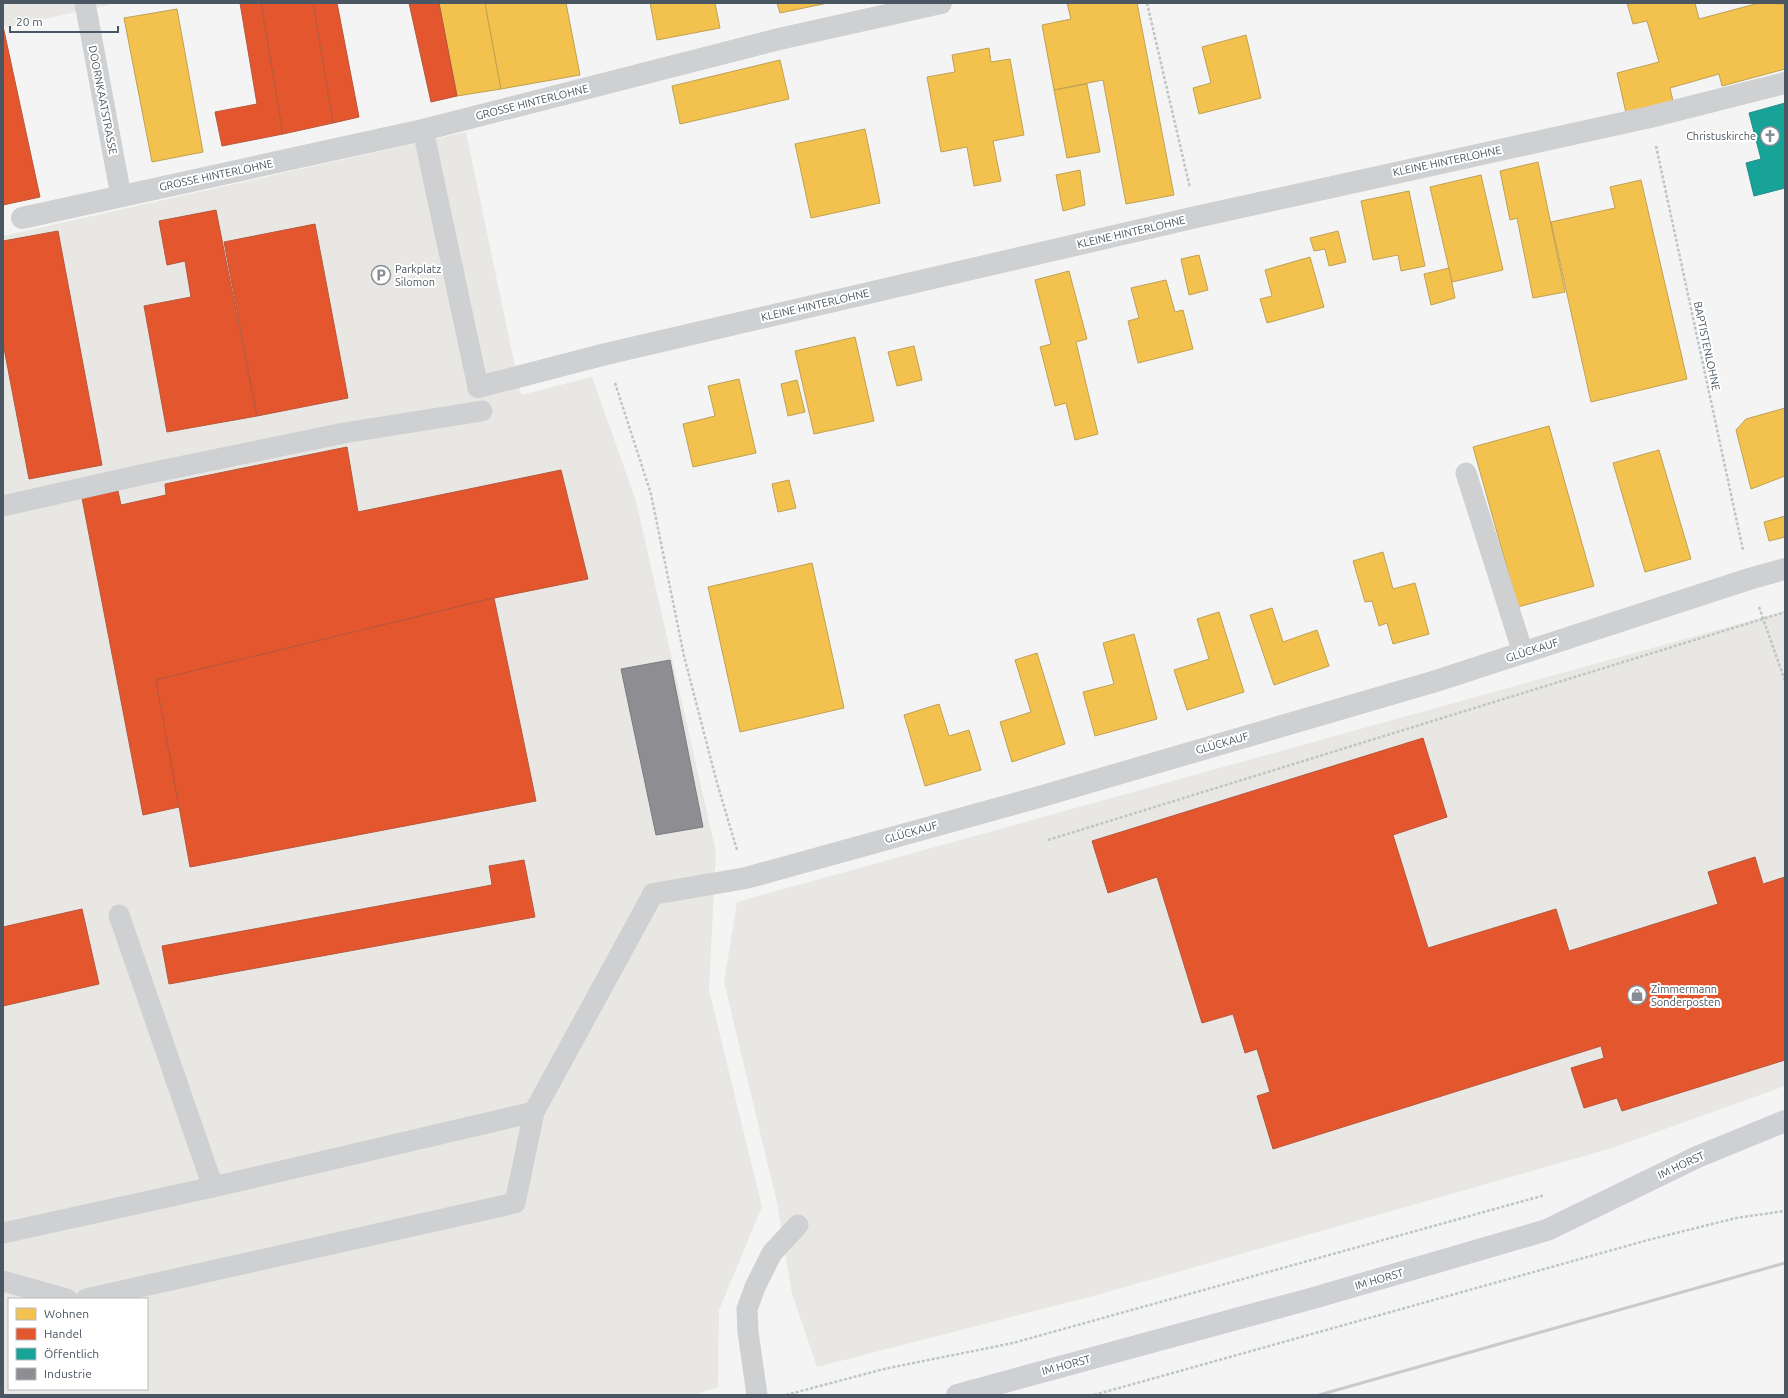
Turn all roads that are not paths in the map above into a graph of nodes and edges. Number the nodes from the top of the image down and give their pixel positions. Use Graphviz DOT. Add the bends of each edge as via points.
graph roads {
  1 [pos="85,3"];
  2 [pos="941,3"];
  3 [pos="1785,82"];
  4 [pos="423,130"];
  5 [pos="121,196"];
  6 [pos="22,218"];
  7 [pos="478,387"];
  8 [pos="482,410"];
  9 [pos="1466,473"];
  10 [pos="3,506"];
  11 [pos="1785,569"];
  12 [pos="1523,653"];
  13 [pos="653,894"];
  14 [pos="119,915"];
  15 [pos="534,1112"];
  16 [pos="1785,1121"];
  17 [pos="213,1187"];
  18 [pos="798,1225"];
  19 [pos="3,1233"];
  20 [pos="3,1281"];
  21 [pos="63,1298"];
  22 [pos="90,1298"];
  23 [pos="758,1395"];
  24 [pos="957,1395"];
  1 -- 5 [label="lane, DOORNKAATSTRASSE"];
  2 -- 4 [label="street, GROSSE HINTERLOHNE" via="779,39"];
  3 -- 7 [label="street, KLEINE HINTERLOHNE" via="1650,116 1196,217 606,354"];
  4 -- 5 [label="street, GROSSE HINTERLOHNE"];
  4 -- 7 [label="lane"];
  5 -- 6 [label="street, GROSSE HINTERLOHNE"];
  8 -- 10 [label="lane" via="344,433"];
  9 -- 12 [label="lane"];
  11 -- 12 [label="street, GLÜCKAUF"];
  12 -- 13 [label="street, GLÜCKAUF" via="1436,681 1062,790 746,878"];
  13 -- 15 [label="lane"];
  14 -- 17 [label="lane"];
  15 -- 17 [label="lane"];
  15 -- 22 [label="lane" via="515,1203"];
  16 -- 24 [label="street, IM HORST" via="1697,1157 1547,1230 1317,1297"];
  17 -- 19 [label="lane"];
  18 -- 23 [label="lane" via="772,1253 754,1287 747,1309"];
  20 -- 21 [label="lane"];
}
